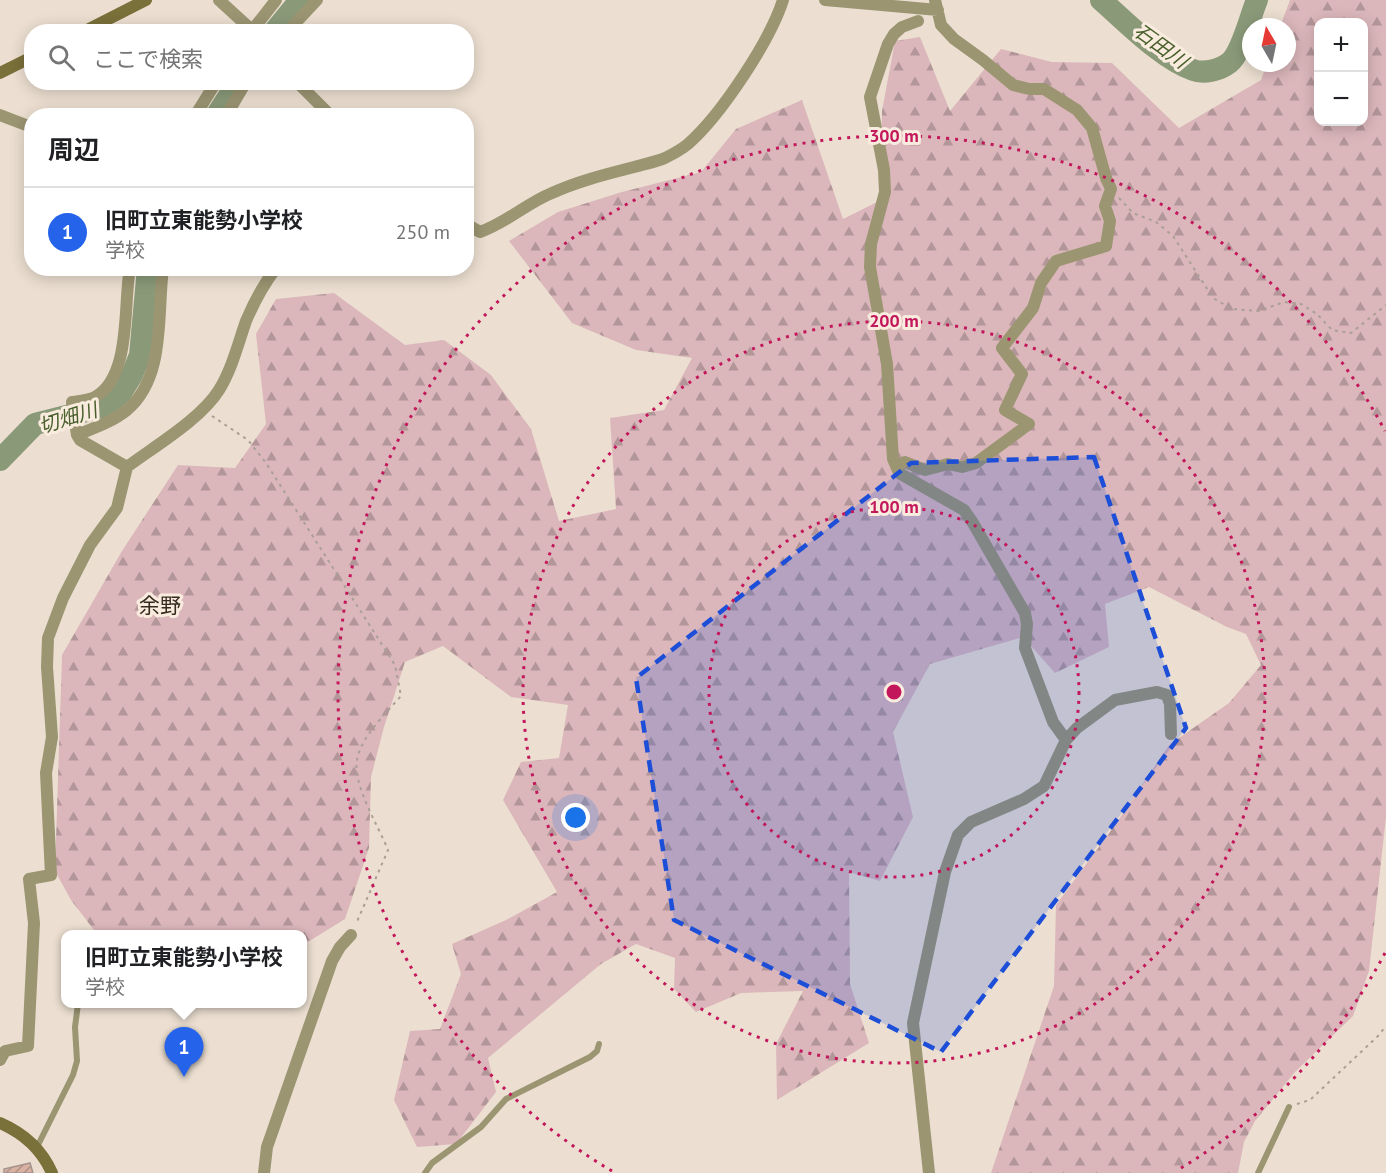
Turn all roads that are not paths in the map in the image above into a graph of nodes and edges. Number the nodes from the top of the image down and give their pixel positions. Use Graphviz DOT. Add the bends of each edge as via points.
graph roads {
  1 [pos="146,0"];
  2 [pos="219,0"];
  3 [pos="276,0"];
  4 [pos="317,0"];
  5 [pos="783,0"];
  6 [pos="825,0"];
  7 [pos="936,5"];
  8 [pos="918,21"];
  9 [pos="99,24"];
  10 [pos="245,24"];
  11 [pos="257,24"];
  12 [pos="294,24"];
  13 [pos="24,61"];
  14 [pos="0,73"];
  15 [pos="211,90"];
  16 [pos="241,90"];
  17 [pos="305,90"];
  18 [pos="200,108"];
  19 [pos="230,108"];
  20 [pos="323,108"];
  21 [pos="0,115"];
  22 [pos="24,124"];
  23 [pos="474,229"];
  24 [pos="128,276"];
  25 [pos="162,276"];
  26 [pos="270,276"];
  27 [pos="77,435"];
  28 [pos="896,466"];
  29 [pos="127,467"];
  30 [pos="1171,734"];
  31 [pos="1066,740"];
  32 [pos="351,936"];
  33 [pos="77,1008"];
  34 [pos="599,1044"];
  35 [pos="0,1060"];
  36 [pos="1289,1107"];
  37 [pos="0,1123"];
  38 [pos="36,1149"];
  39 [pos="52,1173"];
  40 [pos="264,1173"];
  41 [pos="424,1173"];
  42 [pos="929,1173"];
  43 [pos="1258,1173"];
  1 -- 9 [label="main road"];
  2 -- 10 [label="street"];
  3 -- 11 [label="street"];
  4 -- 12 [label="street"];
  5 -- 23 [label="street" via="777,18 747,69 687,145 664,158 553,192 486,230"];
  6 -- 7 [label="street"];
  7 -- 28 [label="street" via="941,25 954,39 1013,85 1044,89 1077,110 1092,128 1111,189 1105,206 1110,221 1106,246 1056,261 1041,283 1034,308 1002,348 1022,374 1005,410 1029,424 976,463 925,470 905,462"];
  8 -- 28 [label="street" via="894,34 870,97 885,192 871,244 870,267 887,364"];
  13 -- 14 [label="main road"];
  15 -- 18 [label="street"];
  16 -- 19 [label="street"];
  17 -- 20 [label="street"];
  21 -- 22 [label="street"];
  24 -- 27 [label="street" via="120,358 105,389 94,398 72,402"];
  25 -- 27 [label="street" via="155,360 139,397 108,422"];
  26 -- 29 [label="street" via="261,288 231,366 204,411"];
  27 -- 29 [label="street"];
  28 -- 31 [label="street" via="899,473 964,510 973,523 1025,613 1025,648 1053,722"];
  29 -- 35 [label="street" via="117,508 90,545 48,638 52,736 46,773 51,875 29,879 34,923 28,1046 5,1051"];
  30 -- 31 [label="street" via="1170,704 1167,695 1157,692 1115,700"];
  31 -- 42 [label="street" via="1044,786 971,822 958,835 945,872 913,1023"];
  32 -- 40 [label="street" via="332,961 267,1147"];
  33 -- 38 [label="lane" via="74,1075"];
  34 -- 41 [label="lane" via="590,1057 506,1099 481,1127"];
  36 -- 43 [label="lane"];
  37 -- 38 [label="main road"];
  38 -- 39 [label="main road"];
}
